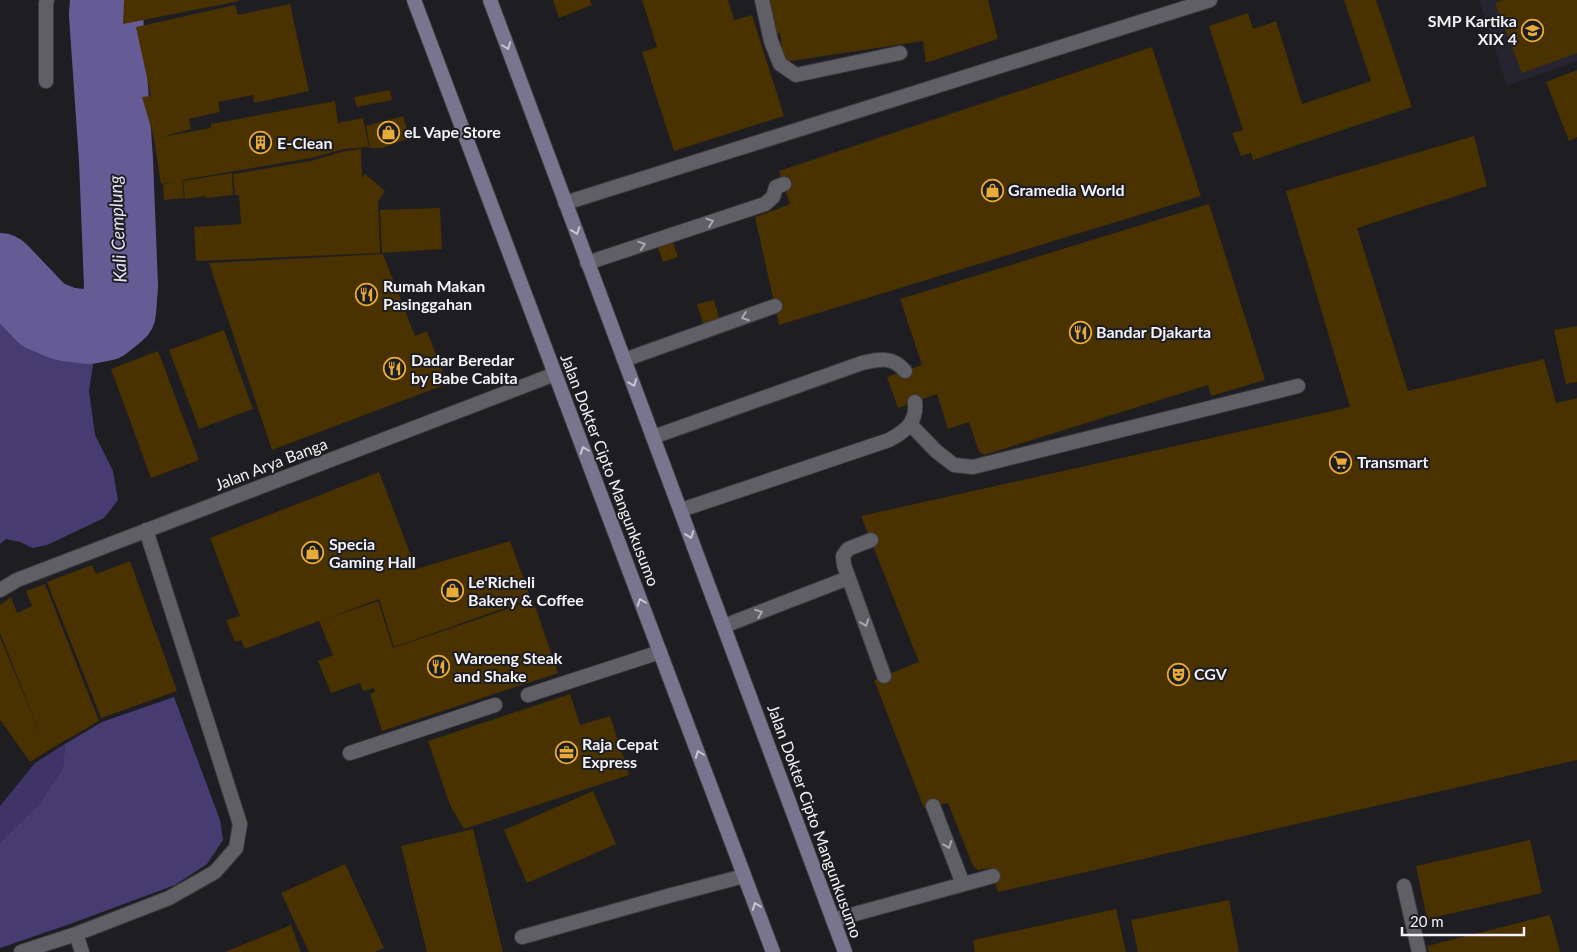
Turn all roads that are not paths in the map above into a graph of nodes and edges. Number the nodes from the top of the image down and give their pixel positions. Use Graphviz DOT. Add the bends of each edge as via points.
graph roads {
  1 [pos="47,0"];
  2 [pos="414,0"];
  3 [pos="490,0"];
  4 [pos="762,0"];
  5 [pos="1210,0"];
  6 [pos="900,53"];
  7 [pos="46,81"];
  8 [pos="784,184"];
  9 [pos="565,203"];
  10 [pos="587,263"];
  11 [pos="775,306"];
  12 [pos="624,360"];
  13 [pos="905,371"];
  14 [pos="555,374"];
  15 [pos="1298,386"];
  16 [pos="915,402"];
  17 [pos="910,424"];
  18 [pos="653,437"];
  19 [pos="681,510"];
  20 [pos="146,530"];
  21 [pos="870,540"];
  22 [pos="848,578"];
  23 [pos="0,590"];
  24 [pos="724,626"];
  25 [pos="660,652"];
  26 [pos="884,676"];
  27 [pos="528,695"];
  28 [pos="496,706"];
  29 [pos="350,754"];
  30 [pos="933,806"];
  31 [pos="744,876"];
  32 [pos="992,876"];
  33 [pos="963,884"];
  34 [pos="1404,886"];
  35 [pos="833,920"];
  36 [pos="76,934"];
  37 [pos="522,937"];
  38 [pos="21,952"];
  39 [pos="82,952"];
  40 [pos="773,952"];
  41 [pos="845,952"];
  42 [pos="1419,952"];
  1 -- 7 [label="street"];
  2 -- 14 [label="main road, Jalan Dokter Cipto Mangunkusumo"];
  3 -- 9 [label="main road, Jalan Dokter Cipto Mangunkusumo, one-way"];
  4 -- 6 [label="street" via="780,64 796,75"];
  5 -- 9 [label="street"];
  10 -- 8 [label="street, one-way" via="766,208 776,187"];
  9 -- 10 [label="main road, Jalan Dokter Cipto Mangunkusumo, one-way"];
  10 -- 12 [label="main road, Jalan Dokter Cipto Mangunkusumo"];
  11 -- 12 [label="street, one-way"];
  12 -- 18 [label="main road, Jalan Dokter Cipto Mangunkusumo, one-way"];
  13 -- 18 [label="street" via="899,364 888,360 862,363"];
  14 -- 20 [label="street, Jalan Arya Banga"];
  25 -- 14 [label="main road, Jalan Dokter Cipto Mangunkusumo, one-way"];
  15 -- 17 [label="street" via="973,467 954,465"];
  16 -- 17 [label="street" via="916,413"];
  17 -- 19 [label="street" via="890,440"];
  18 -- 19 [label="main road, Jalan Dokter Cipto Mangunkusumo"];
  19 -- 24 [label="main road, Jalan Dokter Cipto Mangunkusumo, one-way"];
  20 -- 23 [label="street, Jalan Arya Banga" via="17,580"];
  20 -- 36 [label="street" via="240,824 236,848 215,872 169,898"];
  21 -- 22 [label="street" via="848,549 843,556"];
  24 -- 22 [label="street, one-way"];
  22 -- 26 [label="street, one-way"];
  24 -- 35 [label="main road, Jalan Dokter Cipto Mangunkusumo"];
  25 -- 27 [label="street"];
  31 -- 25 [label="main road, Jalan Dokter Cipto Mangunkusumo, one-way"];
  28 -- 29 [label="street"];
  30 -- 33 [label="street, one-way"];
  31 -- 37 [label="street"];
  40 -- 31 [label="main road, Jalan Dokter Cipto Mangunkusumo, one-way"];
  32 -- 33 [label="street"];
  33 -- 35 [label="street"];
  34 -- 42 [label="street"];
  35 -- 41 [label="main road, Jalan Dokter Cipto Mangunkusumo"];
  36 -- 38 [label="street"];
  36 -- 39 [label="street"];
}
